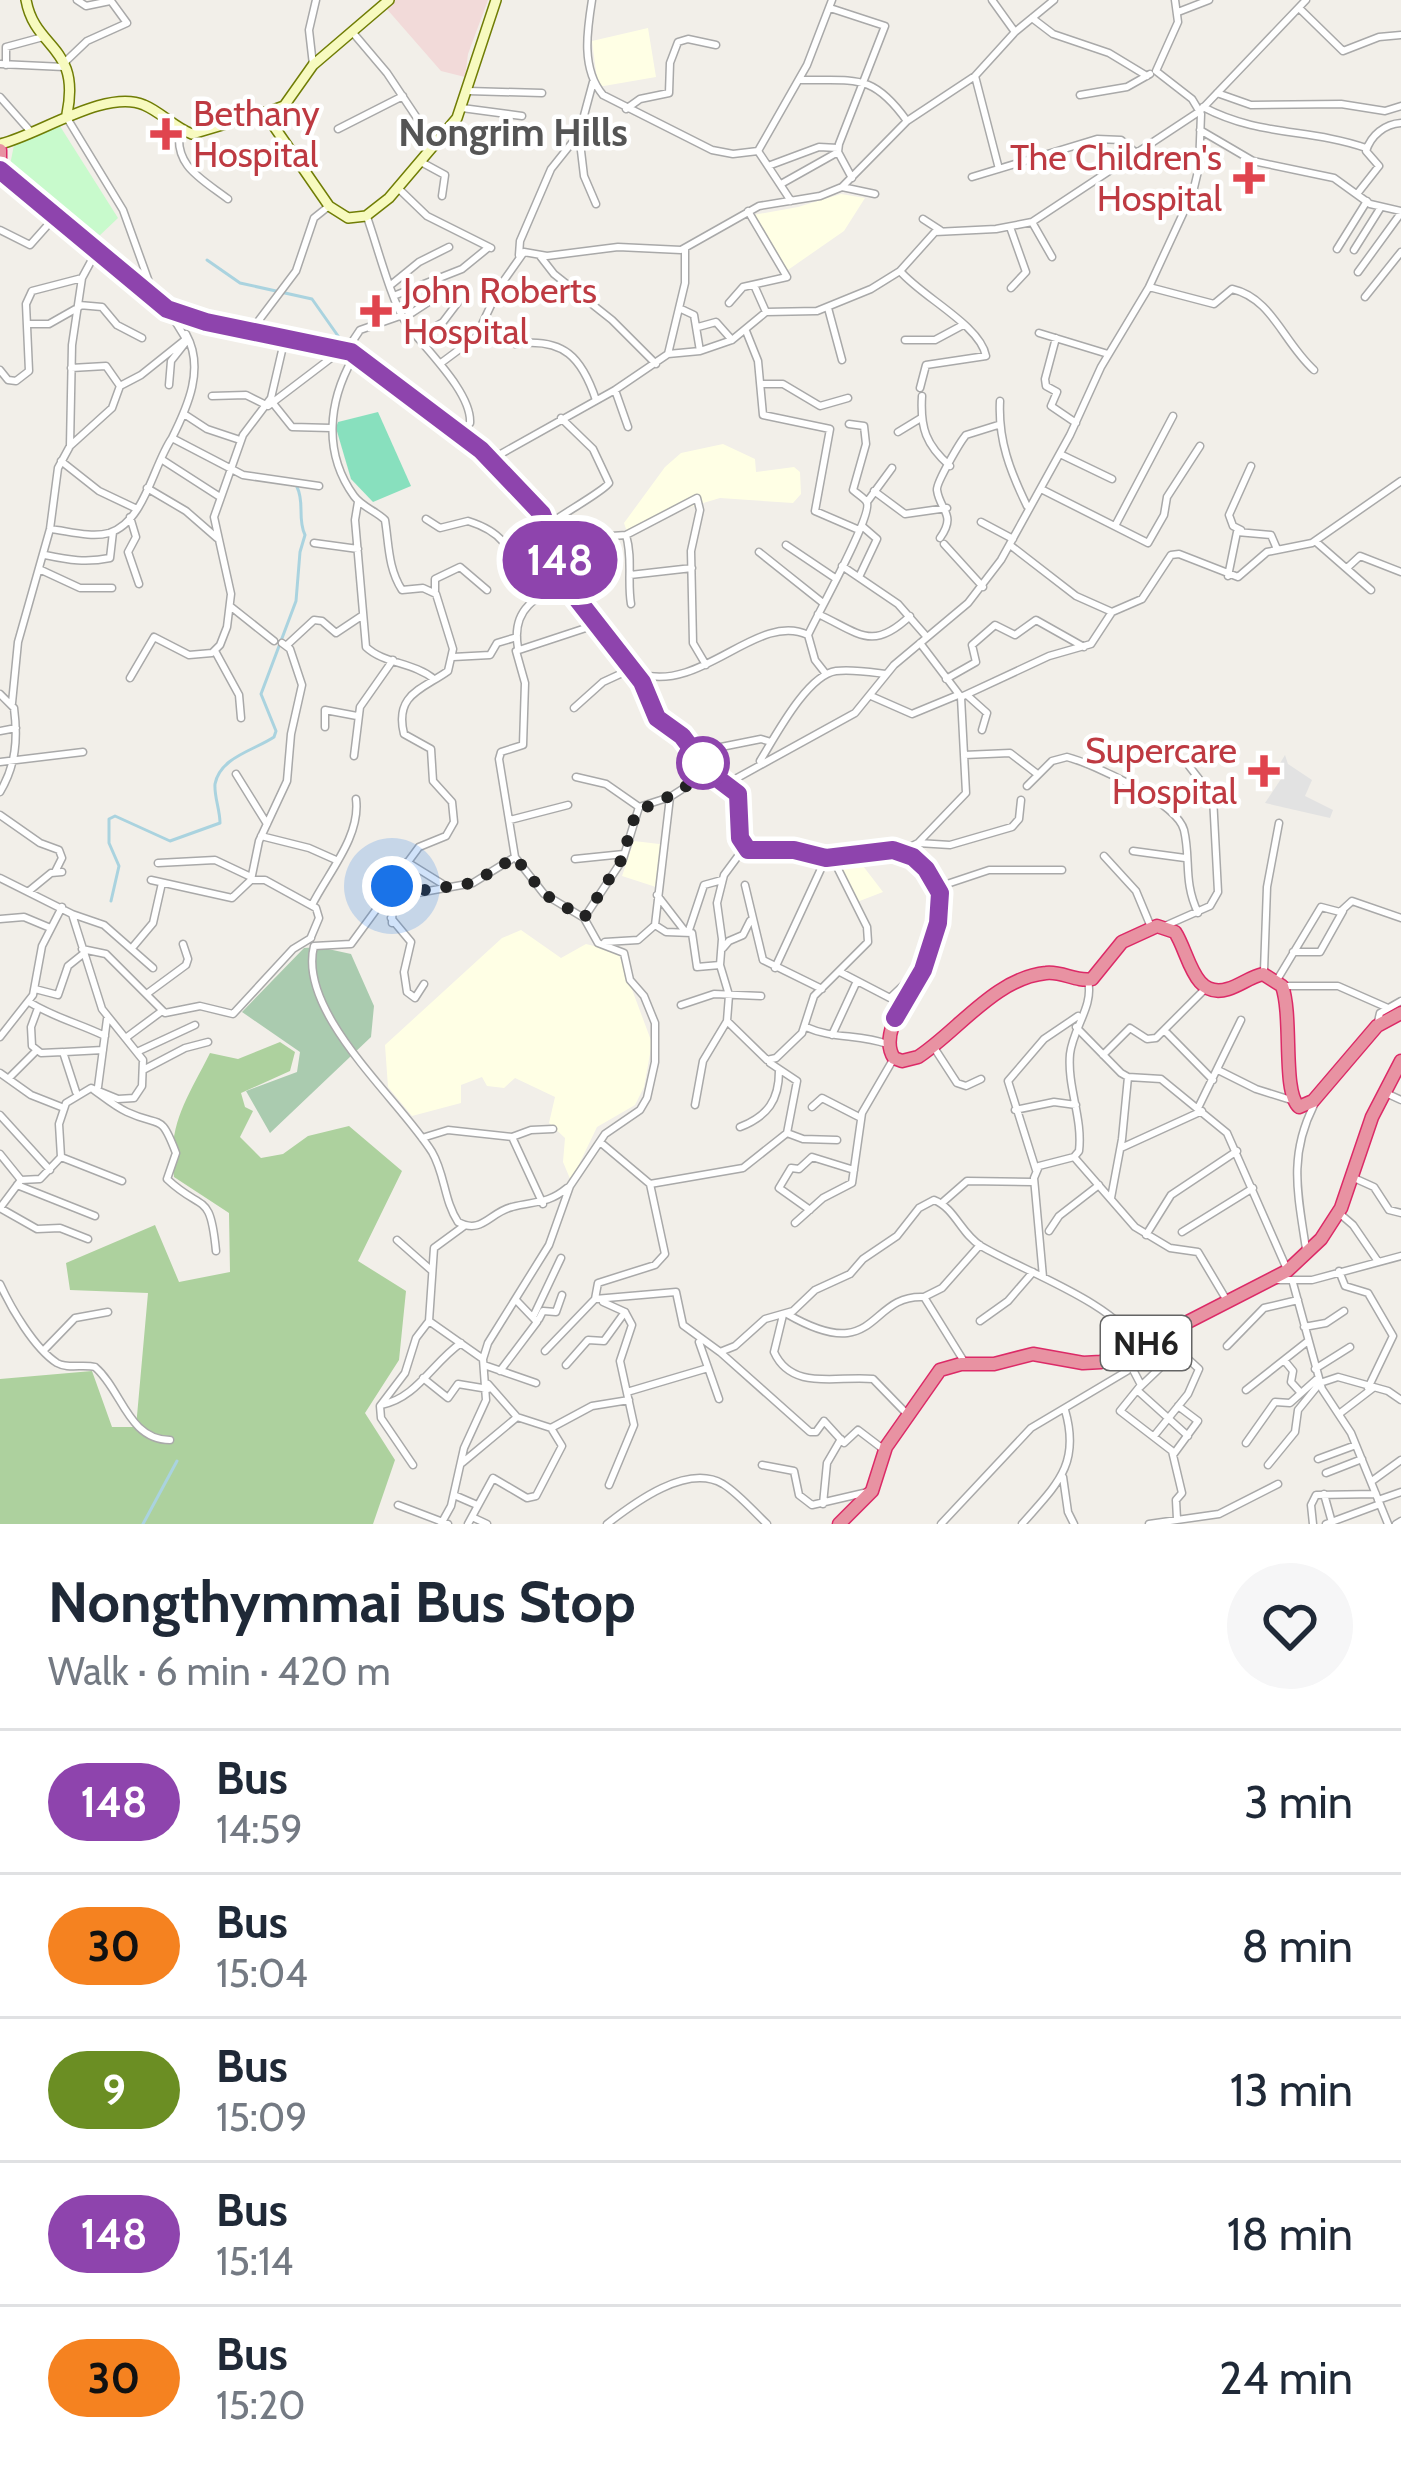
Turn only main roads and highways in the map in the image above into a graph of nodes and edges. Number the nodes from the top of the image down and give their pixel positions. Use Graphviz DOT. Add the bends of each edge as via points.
graph roads {
  1 [pos="3,162"];
  2 [pos="1398,1005"];
  3 [pos="1401,1061"];
  4 [pos="839,1524"];
  1 -- 2 [label="highway" via="54,218 162,306 348,352 490,460 548,525 570,586 657,718 741,801 745,847 829,858 880,850 919,862 938,887 940,915 921,974 895,1018 887,1044 894,1058 910,1060 1026,979 1048,972 1088,981 1122,942 1157,927 1179,937 1206,988 1274,980 1290,1021 1291,1100 1303,1106"];
  3 -- 4 [label="highway, NH6" via="1339,1213 1285,1278 1132,1355 1091,1363 1033,1354 936,1373 885,1450 872,1491"];
}
